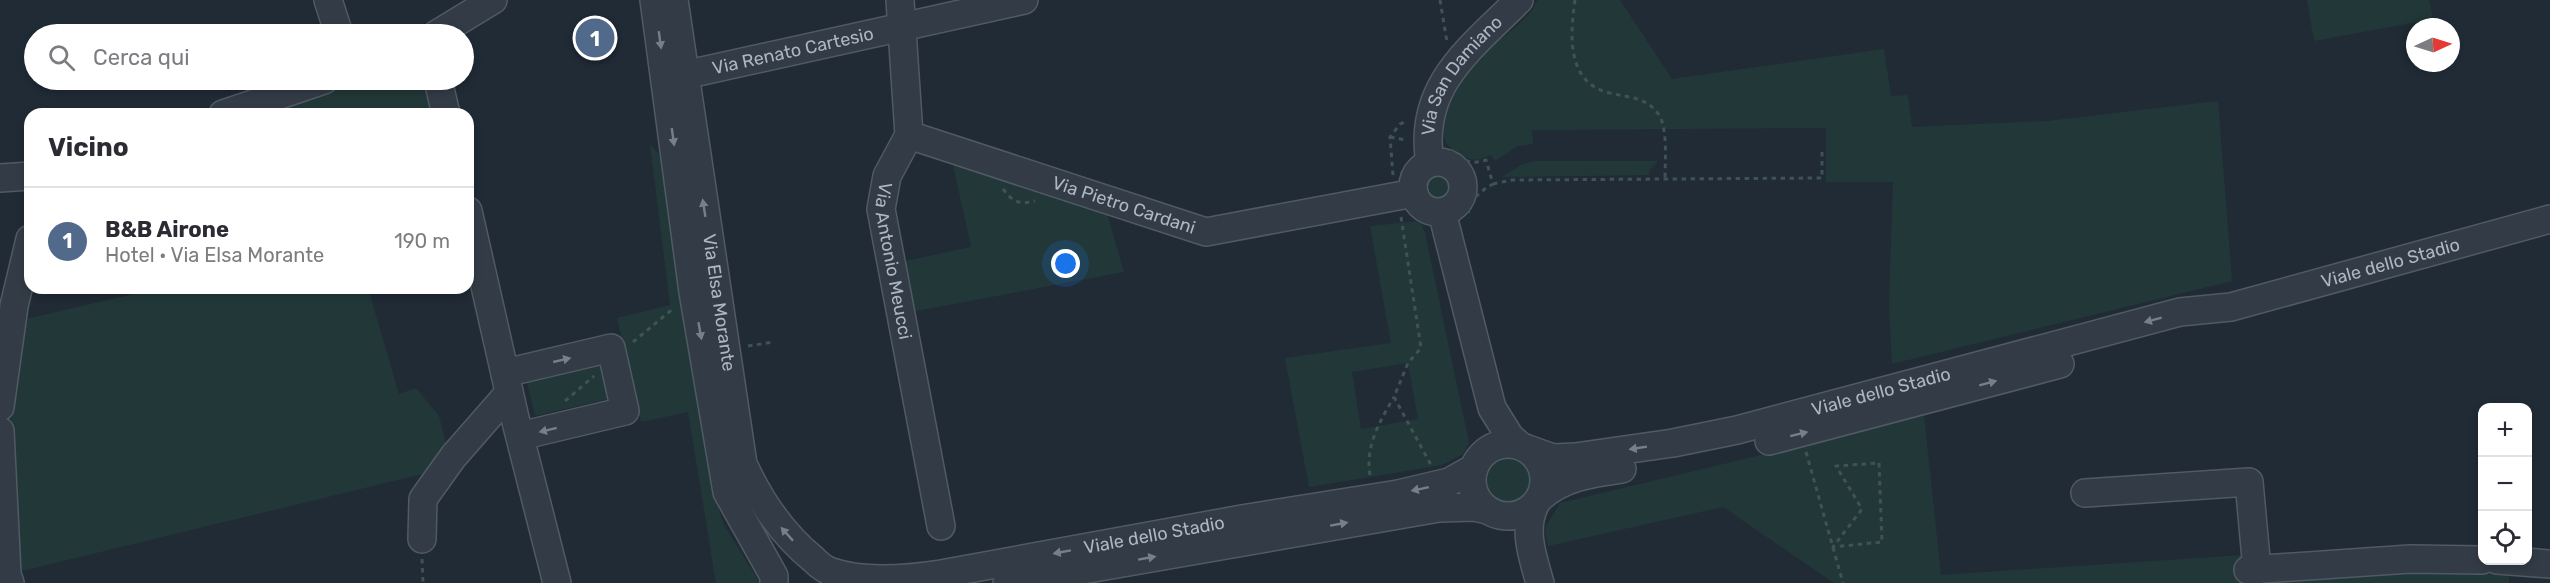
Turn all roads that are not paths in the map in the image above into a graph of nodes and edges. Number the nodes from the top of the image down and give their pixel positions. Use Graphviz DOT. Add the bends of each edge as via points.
graph roads {
  1 [pos="328,0"];
  2 [pos="493,0"];
  3 [pos="654,0"];
  4 [pos="674,0"];
  5 [pos="900,0"];
  6 [pos="1024,0"];
  7 [pos="1518,0"];
  8 [pos="336,24"];
  9 [pos="453,24"];
  10 [pos="902,28"];
  11 [pos="674,77"];
  12 [pos="294,90"];
  13 [pos="440,90"];
  14 [pos="241,108"];
  15 [pos="445,108"];
  16 [pos="909,135"];
  17 [pos="1429,154"];
  18 [pos="24,176"];
  19 [pos="0,178"];
  20 [pos="1406,206"];
  21 [pos="2550,219"];
  22 [pos="1444,221"];
  23 [pos="474,237"];
  24 [pos="24,264"];
  25 [pos="704,287"];
  26 [pos="2231,308"];
  27 [pos="507,383"];
  28 [pos="0,407"];
  29 [pos="1492,408"];
  30 [pos="0,431"];
  31 [pos="520,436"];
  32 [pos="1523,447"];
  33 [pos="1479,460"];
  34 [pos="2085,493"];
  35 [pos="1538,502"];
  36 [pos="1492,513"];
  37 [pos="941,526"];
  38 [pos="422,539"];
  39 [pos="2478,560"];
  40 [pos="2532,563"];
  41 [pos="2550,564"];
  42 [pos="837,578"];
  43 [pos="10,583"];
  44 [pos="557,583"];
  45 [pos="774,583"];
  46 [pos="783,583"];
  47 [pos="1007,583"];
  48 [pos="1523,583"];
  49 [pos="1539,583"];
  1 -- 8 [label="street"];
  2 -- 9 [label="street"];
  3 -- 11 [label="street, Via Elsa Morante, one-way"];
  4 -- 11 [label="street, Via Elsa Morante"];
  5 -- 10 [label="street"];
  6 -- 10 [label="street, Via Renato Cartesio"];
  7 -- 17 [label="street, Via San Damiano" via="1449,72 1435,97"];
  10 -- 11 [label="street, Via Renato Cartesio"];
  10 -- 16 [label="street"];
  11 -- 25 [label="street, Via Elsa Morante"];
  12 -- 14 [label="street"];
  13 -- 15 [label="street"];
  16 -- 20 [label="street, Via Pietro Cardani" via="1206,232"];
  16 -- 37 [label="street, Via Antonio Meucci" via="887,176 881,209"];
  17 -- 20 [label="street" via="1415,178"];
  17 -- 22 [label="street" via="1454,167 1463,181 1462,198"];
  18 -- 19 [label="street"];
  20 -- 22 [label="street" via="1421,206"];
  21 -- 26 [label="street, Viale dello Stadio"];
  22 -- 29 [label="street"];
  23 -- 27 [label="street"];
  24 -- 28 [label="street"];
  42 -- 25 [label="street, Via Elsa Morante, one-way" via="782,529 759,499 743,464"];
  25 -- 45 [label="street, Via Elsa Morante, one-way" via="727,492 774,576"];
  26 -- 32 [label="street, Viale dello Stadio, one-way" via="2180,312 1776,421 1695,439 1575,457 1553,458"];
  35 -- 26 [label="street, Viale dello Stadio, one-way" via="1562,483 1591,474 1800,434 2187,330"];
  27 -- 31 [label="street"];
  27 -- 31 [label="street, one-way" via="611,348 626,411"];
  27 -- 38 [label="street" via="423,499"];
  29 -- 32 [label="street" via="1506,432"];
  29 -- 33 [label="street"];
  30 -- 43 [label="street"];
  31 -- 44 [label="street"];
  32 -- 33 [label="street, Viale dello Stadio" via="1495,446"];
  32 -- 35 [label="street" via="1538,459 1544,471 1545,484"];
  33 -- 36 [label="street" via="1473,487 1480,504"];
  33 -- 42 [label="street, Viale dello Stadio, one-way" via="1449,482 1374,498 941,574 894,579"];
  34 -- 39 [label="street" via="2249,482 2252,570 2410,559"];
  35 -- 36 [label="street, Viale dello Stadio" via="1523,514 1510,517"];
  35 -- 49 [label="street" via="1528,523"];
  47 -- 36 [label="street, Viale dello Stadio, one-way" via="1439,508 1474,507"];
  36 -- 48 [label="street" via="1510,536"];
  40 -- 41 [label="street"];
  42 -- 46 [label="street, Viale dello Stadio" via="817,568 801,570"];
}
